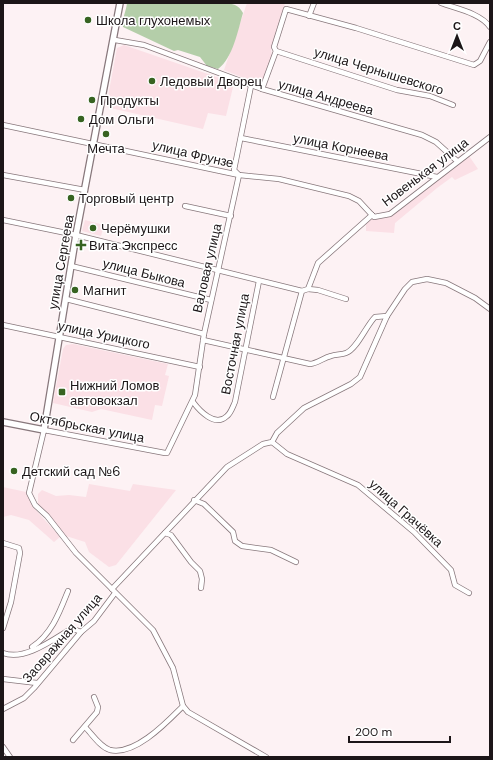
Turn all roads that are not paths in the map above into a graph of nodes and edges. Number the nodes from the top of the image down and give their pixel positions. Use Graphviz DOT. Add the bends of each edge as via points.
graph roads {
  1 [pos="120,3"];
  2 [pos="314,3"];
  3 [pos="441,3"];
  4 [pos="309,16"];
  5 [pos="490,27"];
  6 [pos="115,40"];
  7 [pos="490,42"];
  8 [pos="276,51"];
  9 [pos="251,86"];
  10 [pos="262,89"];
  11 [pos="453,105"];
  12 [pos="3,125"];
  13 [pos="490,137"];
  14 [pos="241,138"];
  15 [pos="94,143"];
  16 [pos="457,161"];
  17 [pos="3,175"];
  18 [pos="239,175"];
  19 [pos="437,177"];
  20 [pos="85,190"];
  21 [pos="185,206"];
  22 [pos="372,215"];
  23 [pos="231,216"];
  24 [pos="3,220"];
  25 [pos="76,234"];
  26 [pos="71,266"];
  27 [pos="218,271"];
  28 [pos="259,281"];
  29 [pos="308,289"];
  30 [pos="302,291"];
  31 [pos="66,299"];
  32 [pos="346,299"];
  33 [pos="211,300"];
  34 [pos="490,309"];
  35 [pos="387,316"];
  36 [pos="3,325"];
  37 [pos="204,334"];
  38 [pos="60,338"];
  39 [pos="204,340"];
  40 [pos="246,349"];
  41 [pos="283,357"];
  42 [pos="200,367"];
  43 [pos="273,397"];
  44 [pos="193,402"];
  45 [pos="3,422"];
  46 [pos="44,430"];
  47 [pos="272,442"];
  48 [pos="167,453"];
  49 [pos="194,500"];
  50 [pos="165,533"];
  51 [pos="3,543"];
  52 [pos="296,562"];
  53 [pos="201,588"];
  54 [pos="68,591"];
  55 [pos="114,591"];
  56 [pos="469,593"];
  57 [pos="3,628"];
  58 [pos="81,632"];
  59 [pos="3,654"];
  60 [pos="20,655"];
  61 [pos="3,679"];
  62 [pos="37,683"];
  63 [pos="94,697"];
  64 [pos="183,706"];
  65 [pos="3,709"];
  66 [pos="85,727"];
  67 [pos="73,740"];
  68 [pos="3,747"];
  69 [pos="10,757"];
  70 [pos="266,757"];
  1 -- 6 [label="main road, улица Сергеева"];
  2 -- 4 [label="street"];
  3 -- 5 [label="street" via="478,16"];
  4 -- 7 [label="street" via="474,65 480,61"];
  4 -- 8 [label="street" via="286,9 274,47"];
  6 -- 9 [label="street, улица Андреева" via="144,45"];
  6 -- 15 [label="main road, улица Сергеева"];
  8 -- 10 [label="street"];
  8 -- 11 [label="street, улица Чернышевского"];
  9 -- 10 [label="street, улица Андреева"];
  9 -- 14 [label="street, Валовая улица"];
  10 -- 16 [label="street, улица Андреева" via="422,135 436,142"];
  12 -- 15 [label="street, улица Фрунзе"];
  13 -- 16 [label="street, Новенькая улица"];
  14 -- 18 [label="street, Валовая улица" via="234,170"];
  14 -- 19 [label="street, улица Корнеева"];
  15 -- 18 [label="street, улица Фрунзе"];
  15 -- 20 [label="main road, улица Сергеева"];
  16 -- 19 [label="street, Новенькая улица"];
  17 -- 20 [label="street"];
  18 -- 22 [label="street, улица Фрунзе" via="279,179 349,196 359,201"];
  18 -- 23 [label="street, Валовая улица"];
  19 -- 22 [label="street, Новенькая улица" via="390,214 374,217"];
  20 -- 25 [label="main road, улица Сергеева"];
  21 -- 23 [label="street"];
  22 -- 29 [label="street" via="318,263"];
  23 -- 27 [label="street, Валовая улица"];
  24 -- 25 [label="street"];
  25 -- 26 [label="main road, улица Сергеева"];
  25 -- 27 [label="street"];
  26 -- 31 [label="main road, улица Сергеева"];
  26 -- 33 [label="street, улица Быкова"];
  27 -- 28 [label="street"];
  27 -- 33 [label="street, Валовая улица"];
  28 -- 30 [label="street"];
  28 -- 40 [label="street, Восточная улица"];
  29 -- 30 [label="street"];
  29 -- 32 [label="street"];
  30 -- 41 [label="street"];
  31 -- 37 [label="street"];
  31 -- 38 [label="main road, улица Сергеева"];
  33 -- 37 [label="street, Валовая улица"];
  34 -- 35 [label="street" via="446,283 427,279 408,285"];
  35 -- 41 [label="street" via="375,317 347,353 332,356 316,364"];
  35 -- 47 [label="street" via="360,376 304,408 277,433"];
  36 -- 38 [label="street, улица Урицкого"];
  37 -- 39 [label="street, Валовая улица"];
  38 -- 42 [label="street, улица Урицкого"];
  38 -- 46 [label="main road, улица Сергеева"];
  39 -- 40 [label="street"];
  39 -- 42 [label="street, Валовая улица"];
  40 -- 41 [label="street"];
  40 -- 44 [label="street, Восточная улица" via="235,402 227,416 222,419 209,418"];
  41 -- 43 [label="street"];
  42 -- 44 [label="street, Валовая улица"];
  44 -- 48 [label="street, Валовая улица"];
  45 -- 46 [label="main road, Октябрьская улица"];
  46 -- 48 [label="street, Октябрьская улица"];
  46 -- 55 [label="street" via="30,492 35,505 76,553"];
  47 -- 49 [label="street, Заовражная улица" via="263,444 227,467"];
  47 -- 56 [label="street, улица Грачёвка" via="287,454 358,485 414,532 451,570 455,585"];
  49 -- 50 [label="street, Заовражная улица"];
  49 -- 52 [label="street" via="204,504 227,526 233,532 235,541 242,546 271,550"];
  50 -- 53 [label="street" via="171,534 200,571"];
  50 -- 55 [label="street, Заовражная улица"];
  51 -- 57 [label="street" via="19,548 20,553 11,602"];
  54 -- 60 [label="street" via="60,613 50,629 39,642"];
  55 -- 58 [label="street, Заовражная улица" via="94,621"];
  55 -- 64 [label="street" via="153,630 173,668"];
  58 -- 60 [label="street" via="69,630"];
  58 -- 62 [label="street, Заовражная улица"];
  59 -- 60 [label="street"];
  61 -- 62 [label="street"];
  62 -- 65 [label="street, Заовражная улица" via="24,698"];
  63 -- 66 [label="street" via="98,707"];
  64 -- 66 [label="street" via="154,734 130,748 111,750 103,746"];
  64 -- 70 [label="street" via="188,712"];
  66 -- 67 [label="street"];
  68 -- 69 [label="street"];
}
